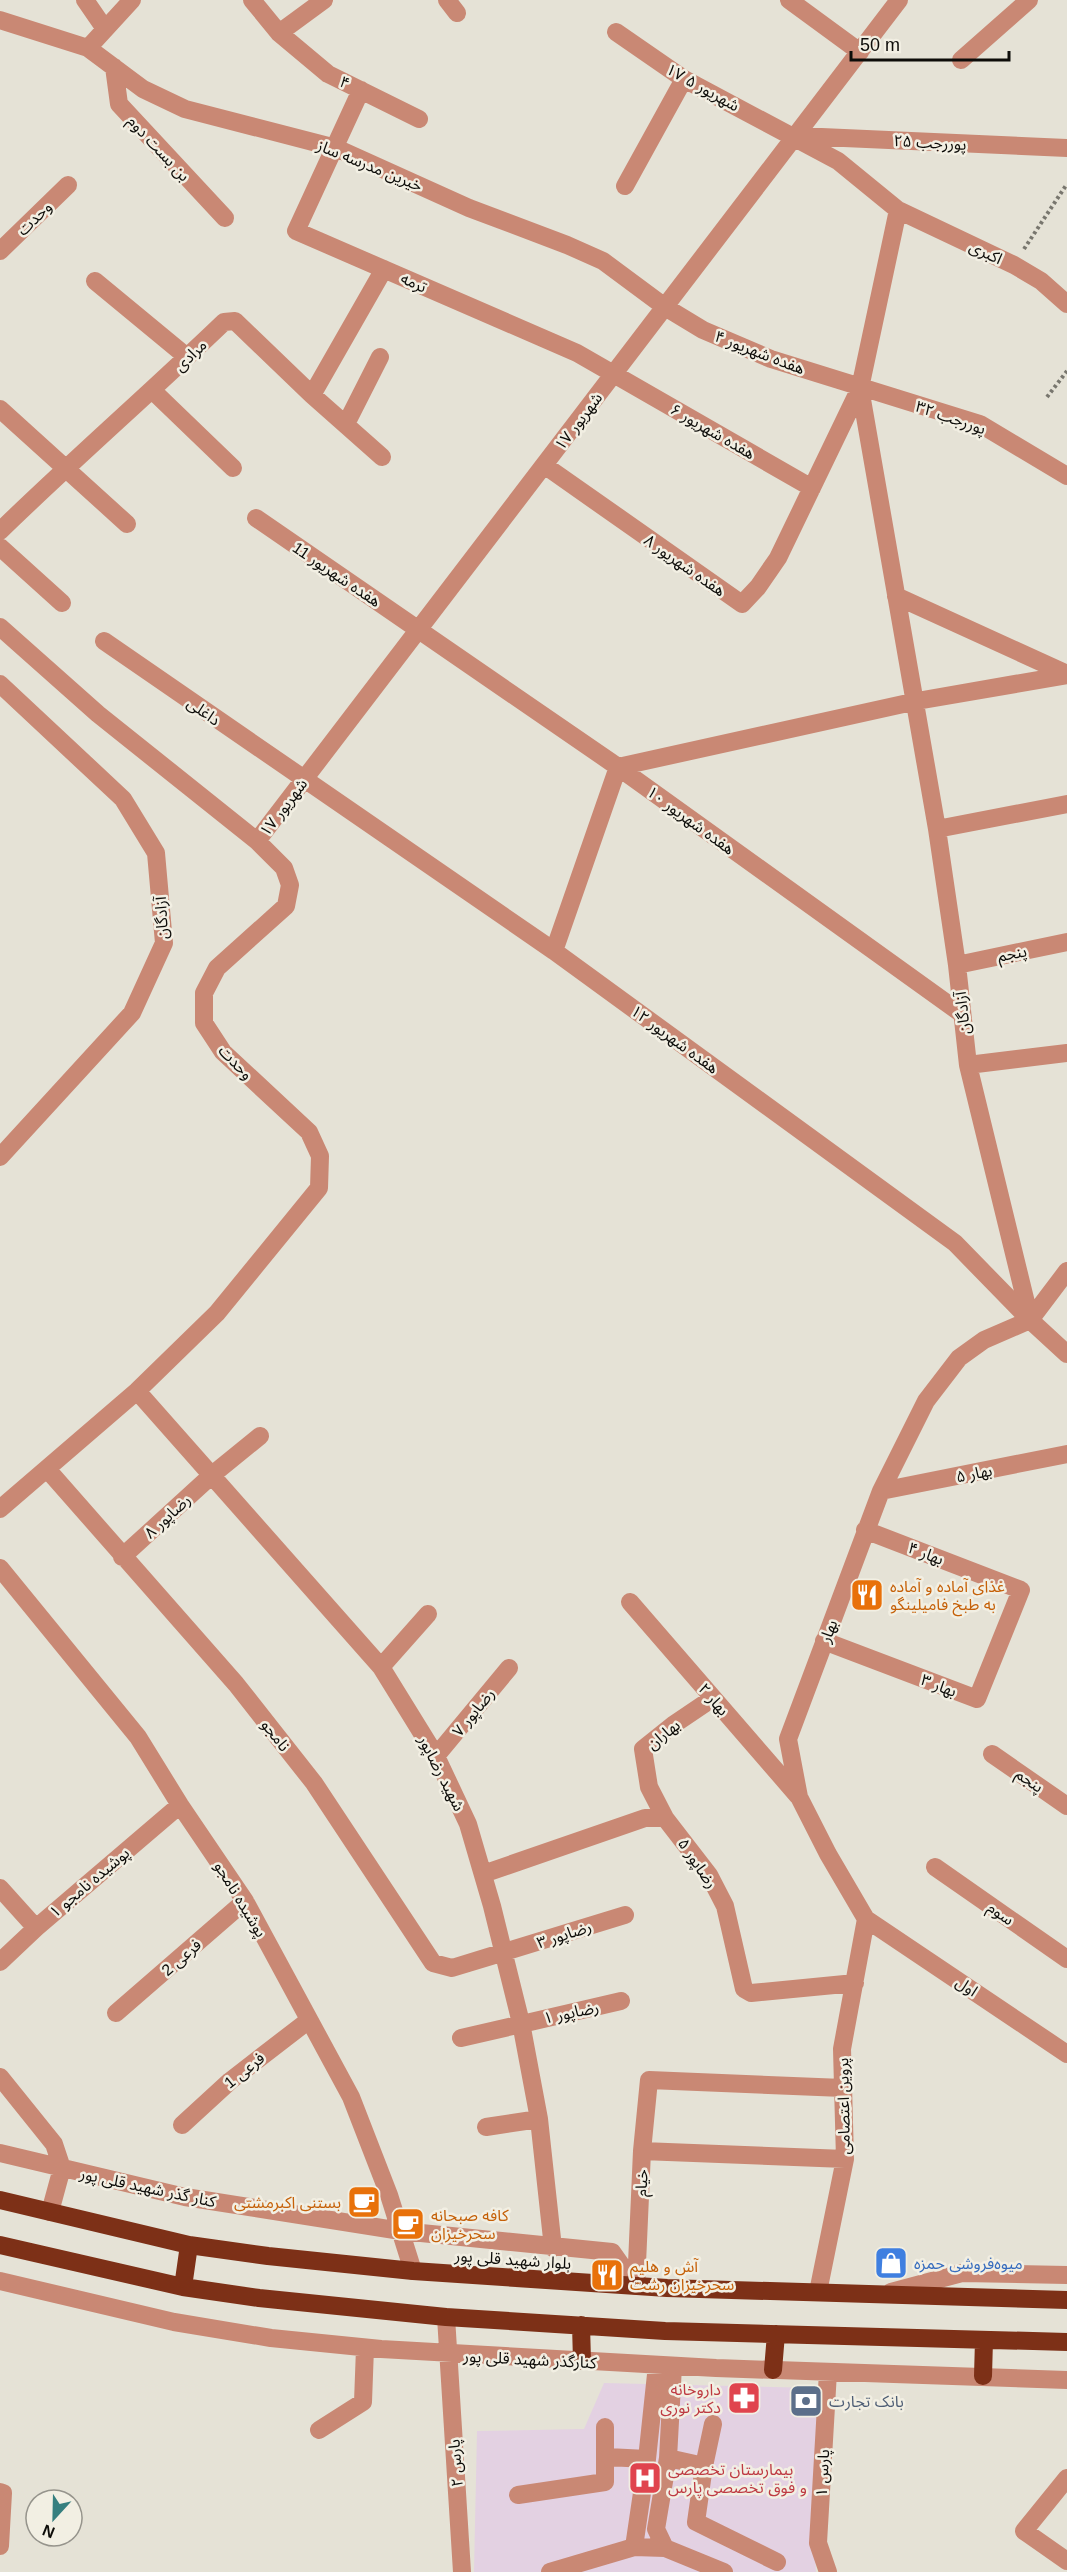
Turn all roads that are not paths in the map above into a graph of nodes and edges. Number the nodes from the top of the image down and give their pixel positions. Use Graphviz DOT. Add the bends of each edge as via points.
graph roads {
  1 [pos="85,0"];
  2 [pos="132,0"];
  3 [pos="252,0"];
  4 [pos="324,0"];
  5 [pos="789,0"];
  6 [pos="899,0"];
  7 [pos="1029,0"];
  8 [pos="0,20"];
  9 [pos="105,29"];
  10 [pos="616,32"];
  11 [pos="279,33"];
  12 [pos="88,48"];
  13 [pos="860,52"];
  14 [pos="961,60"];
  15 [pos="114,67"];
  16 [pos="684,79"];
  17 [pos="361,90"];
  18 [pos="419,119"];
  19 [pos="794,135"];
  20 [pos="336,148"];
  21 [pos="1067,148"];
  22 [pos="68,185"];
  23 [pos="625,186"];
  24 [pos="898,210"];
  25 [pos="225,218"];
  26 [pos="0,251"];
  27 [pos="384,269"];
  28 [pos="95,281"];
  29 [pos="1067,304"];
  30 [pos="665,307"];
  31 [pos="187,357"];
  32 [pos="380,357"];
  33 [pos="614,373"];
  34 [pos="860,388"];
  35 [pos="152,390"];
  36 [pos="312,395"];
  37 [pos="0,409"];
  38 [pos="346,424"];
  39 [pos="382,458"];
  40 [pos="544,465"];
  41 [pos="64,468"];
  42 [pos="233,468"];
  43 [pos="1067,476"];
  44 [pos="812,488"];
  45 [pos="256,518"];
  46 [pos="127,524"];
  47 [pos="0,531"];
  48 [pos="0,547"];
  49 [pos="896,596"];
  50 [pos="62,603"];
  51 [pos="0,627"];
  52 [pos="419,629"];
  53 [pos="104,641"];
  54 [pos="1067,675"];
  55 [pos="0,684"];
  56 [pos="916,701"];
  57 [pos="618,767"];
  58 [pos="304,780"];
  59 [pos="1067,804"];
  60 [pos="937,829"];
  61 [pos="257,842"];
  62 [pos="1067,942"];
  63 [pos="554,951"];
  64 [pos="957,965"];
  65 [pos="962,1014"];
  66 [pos="1067,1053"];
  67 [pos="968,1065"];
  68 [pos="0,1158"];
  69 [pos="1067,1271"];
  70 [pos="1030,1320"];
  71 [pos="1067,1354"];
  72 [pos="137,1390"];
  73 [pos="260,1436"];
  74 [pos="1066,1460"];
  75 [pos="47,1468"];
  76 [pos="212,1475"];
  77 [pos="881,1491"];
  78 [pos="0,1509"];
  79 [pos="865,1530"];
  80 [pos="123,1557"];
  81 [pos="0,1568"];
  82 [pos="1021,1590"];
  83 [pos="630,1602"];
  84 [pos="428,1614"];
  85 [pos="824,1641"];
  86 [pos="381,1667"];
  87 [pos="509,1668"];
  88 [pos="713,1698"];
  89 [pos="992,1754"];
  90 [pos="436,1756"];
  91 [pos="799,1797"];
  92 [pos="180,1805"];
  93 [pos="1067,1806"];
  94 [pos="665,1818"];
  95 [pos="935,1867"];
  96 [pos="483,1874"];
  97 [pos="0,1888"];
  98 [pos="245,1901"];
  99 [pos="625,1915"];
  100 [pos="866,1918"];
  101 [pos="36,1928"];
  102 [pos="504,1953"];
  103 [pos="1067,1959"];
  104 [pos="0,1962"];
  105 [pos="855,1983"];
  106 [pos="621,2001"];
  107 [pos="116,2013"];
  108 [pos="309,2020"];
  109 [pos="521,2023"];
  110 [pos="461,2038"];
  111 [pos="1067,2054"];
  112 [pos="0,2077"];
  113 [pos="843,2088"];
  114 [pos="539,2119"];
  115 [pos="182,2125"];
  116 [pos="486,2127"];
  117 [pos="642,2151"];
  118 [pos="0,2153"];
  119 [pos="845,2159"];
  120 [pos="62,2168"];
  121 [pos="0,2200"];
  122 [pos="50,2212"];
  123 [pos="400,2231"];
  124 [pos="0,2245"];
  125 [pos="189,2245"];
  126 [pos="553,2248"];
  127 [pos="413,2271"];
  128 [pos="1067,2274"];
  129 [pos="0,2281"];
  130 [pos="636,2286"];
  131 [pos="183,2287"];
  132 [pos="818,2292"];
  133 [pos="882,2295"];
  134 [pos="1067,2300"];
  135 [pos="446,2317"];
  136 [pos="581,2325"];
  137 [pos="776,2334"];
  138 [pos="984,2340"];
  139 [pos="1067,2343"];
  140 [pos="365,2348"];
  141 [pos="447,2354"];
  142 [pos="582,2361"];
  143 [pos="665,2365"];
  144 [pos="773,2370"];
  145 [pos="828,2372"];
  146 [pos="983,2376"];
  147 [pos="1067,2380"];
  148 [pos="713,2424"];
  149 [pos="606,2427"];
  150 [pos="319,2430"];
  151 [pos="607,2457"];
  152 [pos="668,2458"];
  153 [pos="647,2459"];
  154 [pos="704,2466"];
  155 [pos="1067,2478"];
  156 [pos="0,2492"];
  157 [pos="518,2495"];
  158 [pos="0,2546"];
  159 [pos="634,2547"];
  160 [pos="665,2548"];
  161 [pos="1067,2560"];
  162 [pos="777,2562"];
  163 [pos="462,2572"];
  164 [pos="550,2572"];
  165 [pos="724,2572"];
  166 [pos="828,2572"];
  1 -- 9 [label="street"];
  2 -- 9 [label="street"];
  3 -- 11 [label="street, ۴"];
  4 -- 11 [label="street"];
  5 -- 13 [label="street"];
  6 -- 13 [label="street, ۱۷ شهریور"];
  7 -- 14 [label="street"];
  8 -- 12 [label="street, خیرین مدرسه ساز"];
  9 -- 12 [label="street"];
  10 -- 16 [label="street, ۱۷ شهریور ۵"];
  11 -- 17 [label="street, ۴" via="328,74"];
  12 -- 15 [label="street, خیرین مدرسه ساز"];
  13 -- 19 [label="street, ۱۷ شهریور"];
  15 -- 20 [label="street, خیرین مدرسه ساز" via="143,89 185,109"];
  15 -- 25 [label="street, بن بست دوم" via="118,104"];
  16 -- 19 [label="street, ۱۷ شهریور ۵"];
  16 -- 23 [label="street"];
  17 -- 18 [label="street, ۴"];
  17 -- 20 [label="street"];
  19 -- 21 [label="street, پوررجب ۲۵"];
  19 -- 24 [label="street, ۱۷ شهریور ۵" via="838,161"];
  19 -- 30 [label="street, ۱۷ شهریور"];
  20 -- 27 [label="street, ترمه" via="296,231"];
  20 -- 30 [label="street, خیرین مدرسه ساز" via="469,208 603,261"];
  22 -- 26 [label="street, وحدت"];
  24 -- 29 [label="street, اکبری" via="1014,265 1041,281"];
  24 -- 34 [label="street"];
  27 -- 33 [label="street, ترمه"];
  27 -- 36 [label="street"];
  28 -- 31 [label="street"];
  30 -- 33 [label="street, ۱۷ شهریور"];
  30 -- 34 [label="street, هفده شهریور ۴" via="703,330 771,359"];
  31 -- 35 [label="street, مرادی"];
  31 -- 36 [label="street, مرادی" via="224,322 235,321"];
  32 -- 38 [label="street"];
  33 -- 40 [label="street, ۱۷ شهریور"];
  33 -- 44 [label="street, هفده شهریور ۶"];
  34 -- 43 [label="street, پوررجب ۳۲" via="980,424"];
  34 -- 44 [label="street, هفده شهریور ۸"];
  34 -- 49 [label="street, آزادگان"];
  35 -- 41 [label="street, مرادی"];
  35 -- 42 [label="street"];
  36 -- 38 [label="street, مرادی"];
  37 -- 41 [label="street"];
  38 -- 39 [label="street, مرادی"];
  40 -- 44 [label="street, هفده شهریور ۸" via="742,604 778,558"];
  40 -- 52 [label="street, ۱۷ شهریور"];
  41 -- 46 [label="street"];
  41 -- 47 [label="street, مرادی"];
  45 -- 52 [label="street, هفده شهریور 11"];
  48 -- 50 [label="street"];
  49 -- 54 [label="street"];
  49 -- 56 [label="street, آزادگان"];
  51 -- 61 [label="street, وحدت" via="98,714"];
  52 -- 57 [label="street, هفده شهریور ۱۰"];
  52 -- 58 [label="street, ۱۷ شهریور"];
  53 -- 58 [label="street, داغلی"];
  54 -- 56 [label="street"];
  55 -- 68 [label="street, آزادگان" via="123,799 156,853 164,943 132,1013"];
  56 -- 57 [label="street"];
  56 -- 60 [label="street, آزادگان"];
  57 -- 63 [label="street"];
  57 -- 65 [label="street, هفده شهریور ۱۰"];
  58 -- 61 [label="street, ۱۷ شهریور"];
  58 -- 63 [label="street, هفده شهریور ۱۲"];
  59 -- 60 [label="street"];
  60 -- 64 [label="street, آزادگان"];
  61 -- 72 [label="street, وحدت" via="284,867 290,885 286,906 217,968 204,993 204,1023 223,1052 309,1132 320,1156 319,1188 217,1313"];
  62 -- 64 [label="street, پنجم"];
  63 -- 70 [label="street, هفده شهریور ۱۲" via="955,1243"];
  64 -- 65 [label="street, آزادگان"];
  65 -- 67 [label="street, آزادگان"];
  66 -- 67 [label="street"];
  67 -- 70 [label="street, آزادگان"];
  69 -- 70 [label="street"];
  70 -- 71 [label="street, هفده شهریور ۱۲"];
  70 -- 77 [label="street, بهار" via="984,1340 958,1358 926,1401"];
  72 -- 75 [label="street, وحدت"];
  72 -- 76 [label="street, شهید رضاپور"];
  73 -- 76 [label="street, رضاپور ۸"];
  74 -- 77 [label="street, بهار ۵"];
  75 -- 78 [label="street, وحدت"];
  75 -- 80 [label="street, نامجو"];
  76 -- 80 [label="street, رضاپور ۸"];
  76 -- 86 [label="street, شهید رضاپور"];
  77 -- 79 [label="street, بهار"];
  79 -- 82 [label="street, بهار ۴"];
  79 -- 85 [label="street, بهار"];
  80 -- 102 [label="street, نامجو" via="236,1684 314,1784 433,1963 452,1968"];
  81 -- 92 [label="street, پوشیده نامجو" via="138,1737"];
  82 -- 85 [label="street, بهار ۳" via="977,1699"];
  83 -- 88 [label="street, بهار ۲"];
  84 -- 86 [label="street"];
  85 -- 91 [label="street, بهار" via="788,1739"];
  86 -- 90 [label="street, شهید رضاپور"];
  87 -- 90 [label="street, رضاپور ۷"];
  88 -- 91 [label="street, بهار ۲"];
  88 -- 94 [label="street, بهاران" via="643,1749 649,1786"];
  89 -- 93 [label="street, پنجم"];
  90 -- 96 [label="street, شهید رضاپور" via="468,1824"];
  91 -- 100 [label="street, بهار"];
  92 -- 98 [label="street, پوشیده نامجو"];
  92 -- 101 [label="street, پوشیده نامجو ۱"];
  94 -- 96 [label="street" via="645,1818"];
  94 -- 105 [label="street, رضاپور ۵" via="708,1875 724,1906 744,1989 751,1993"];
  95 -- 103 [label="street, سوم"];
  96 -- 102 [label="street, شهید رضاپور"];
  97 -- 101 [label="street"];
  98 -- 107 [label="street, فرعی 2"];
  98 -- 108 [label="street, پوشیده نامجو"];
  99 -- 102 [label="street, رضاپور ۳"];
  100 -- 105 [label="street, پروین اعتصامی"];
  100 -- 111 [label="street, اول"];
  101 -- 104 [label="street, پوشیده نامجو ۱"];
  102 -- 109 [label="street, شهید رضاپور"];
  105 -- 113 [label="street, پروین اعتصامی" via="842,2049"];
  106 -- 109 [label="street, رضاپور ۱"];
  108 -- 115 [label="street, فرعی 1" via="230,2081"];
  108 -- 123 [label="street, پوشیده نامجو" via="351,2097"];
  109 -- 110 [label="street, رضاپور ۱"];
  109 -- 114 [label="street, شهید رضاپور"];
  112 -- 120 [label="street" via="54,2144"];
  113 -- 117 [label="street, خیام" via="649,2080"];
  113 -- 119 [label="street, پروین اعتصامی"];
  114 -- 116 [label="street"];
  114 -- 126 [label="street, شهید رضاپور"];
  117 -- 119 [label="street"];
  117 -- 130 [label="street, خیام"];
  118 -- 120 [label="street, کنار گذر شهید قلی پور"];
  119 -- 132 [label="street, پروین اعتصامی"];
  120 -- 122 [label="street"];
  120 -- 123 [label="street, کنار گذر شهید قلی پور" via="185,2197"];
  121 -- 122 [label="highway, بلوار شهید قلی پور"];
  122 -- 125 [label="highway, بلوار شهید قلی پور"];
  123 -- 126 [label="street, کنار گذر شهید قلی پور"];
  123 -- 127 [label="street, پوشیده نامجو"];
  124 -- 131 [label="highway"];
  125 -- 127 [label="highway, بلوار شهید قلی پور"];
  125 -- 131 [label="highway"];
  126 -- 130 [label="street, کنار گذر شهید قلی پور" via="612,2252"];
  127 -- 130 [label="highway, بلوار شهید قلی پور"];
  128 -- 133 [label="street" via="962,2273"];
  129 -- 140 [label="street, کنارگذر شهید قلی پور" via="174,2322"];
  130 -- 132 [label="highway, بلوار شهید قلی پور"];
  131 -- 135 [label="highway"];
  132 -- 133 [label="highway, بلوار شهید قلی پور"];
  133 -- 134 [label="highway, بلوار شهید قلی پور"];
  135 -- 136 [label="highway"];
  135 -- 141 [label="street, پارس ۲"];
  136 -- 137 [label="highway"];
  136 -- 142 [label="highway"];
  137 -- 138 [label="highway"];
  137 -- 144 [label="highway"];
  138 -- 139 [label="highway"];
  138 -- 146 [label="highway"];
  140 -- 141 [label="street, کنارگذر شهید قلی پور"];
  140 -- 150 [label="street" via="363,2402"];
  141 -- 142 [label="street, کنارگذر شهید قلی پور"];
  141 -- 163 [label="street, پارس ۲"];
  142 -- 143 [label="street, کنارگذر شهید قلی پور"];
  143 -- 144 [label="street, کنارگذر شهید قلی پور"];
  143 -- 152 [label="street"];
  143 -- 153 [label="street"];
  144 -- 145 [label="street, کنارگذر شهید قلی پور"];
  145 -- 146 [label="street, کنارگذر شهید قلی پور"];
  145 -- 166 [label="street, پارس ۱" via="818,2543"];
  146 -- 147 [label="street, کنارگذر شهید قلی پور"];
  148 -- 154 [label="street"];
  149 -- 151 [label="street"];
  151 -- 153 [label="street"];
  151 -- 157 [label="street" via="605,2482"];
  152 -- 154 [label="street"];
  152 -- 160 [label="street" via="656,2529"];
  153 -- 159 [label="street"];
  154 -- 162 [label="street" via="696,2522"];
  155 -- 161 [label="street" via="1024,2531"];
  156 -- 158 [label="street"];
  159 -- 160 [label="street"];
  159 -- 164 [label="street"];
  160 -- 165 [label="street"];
}
